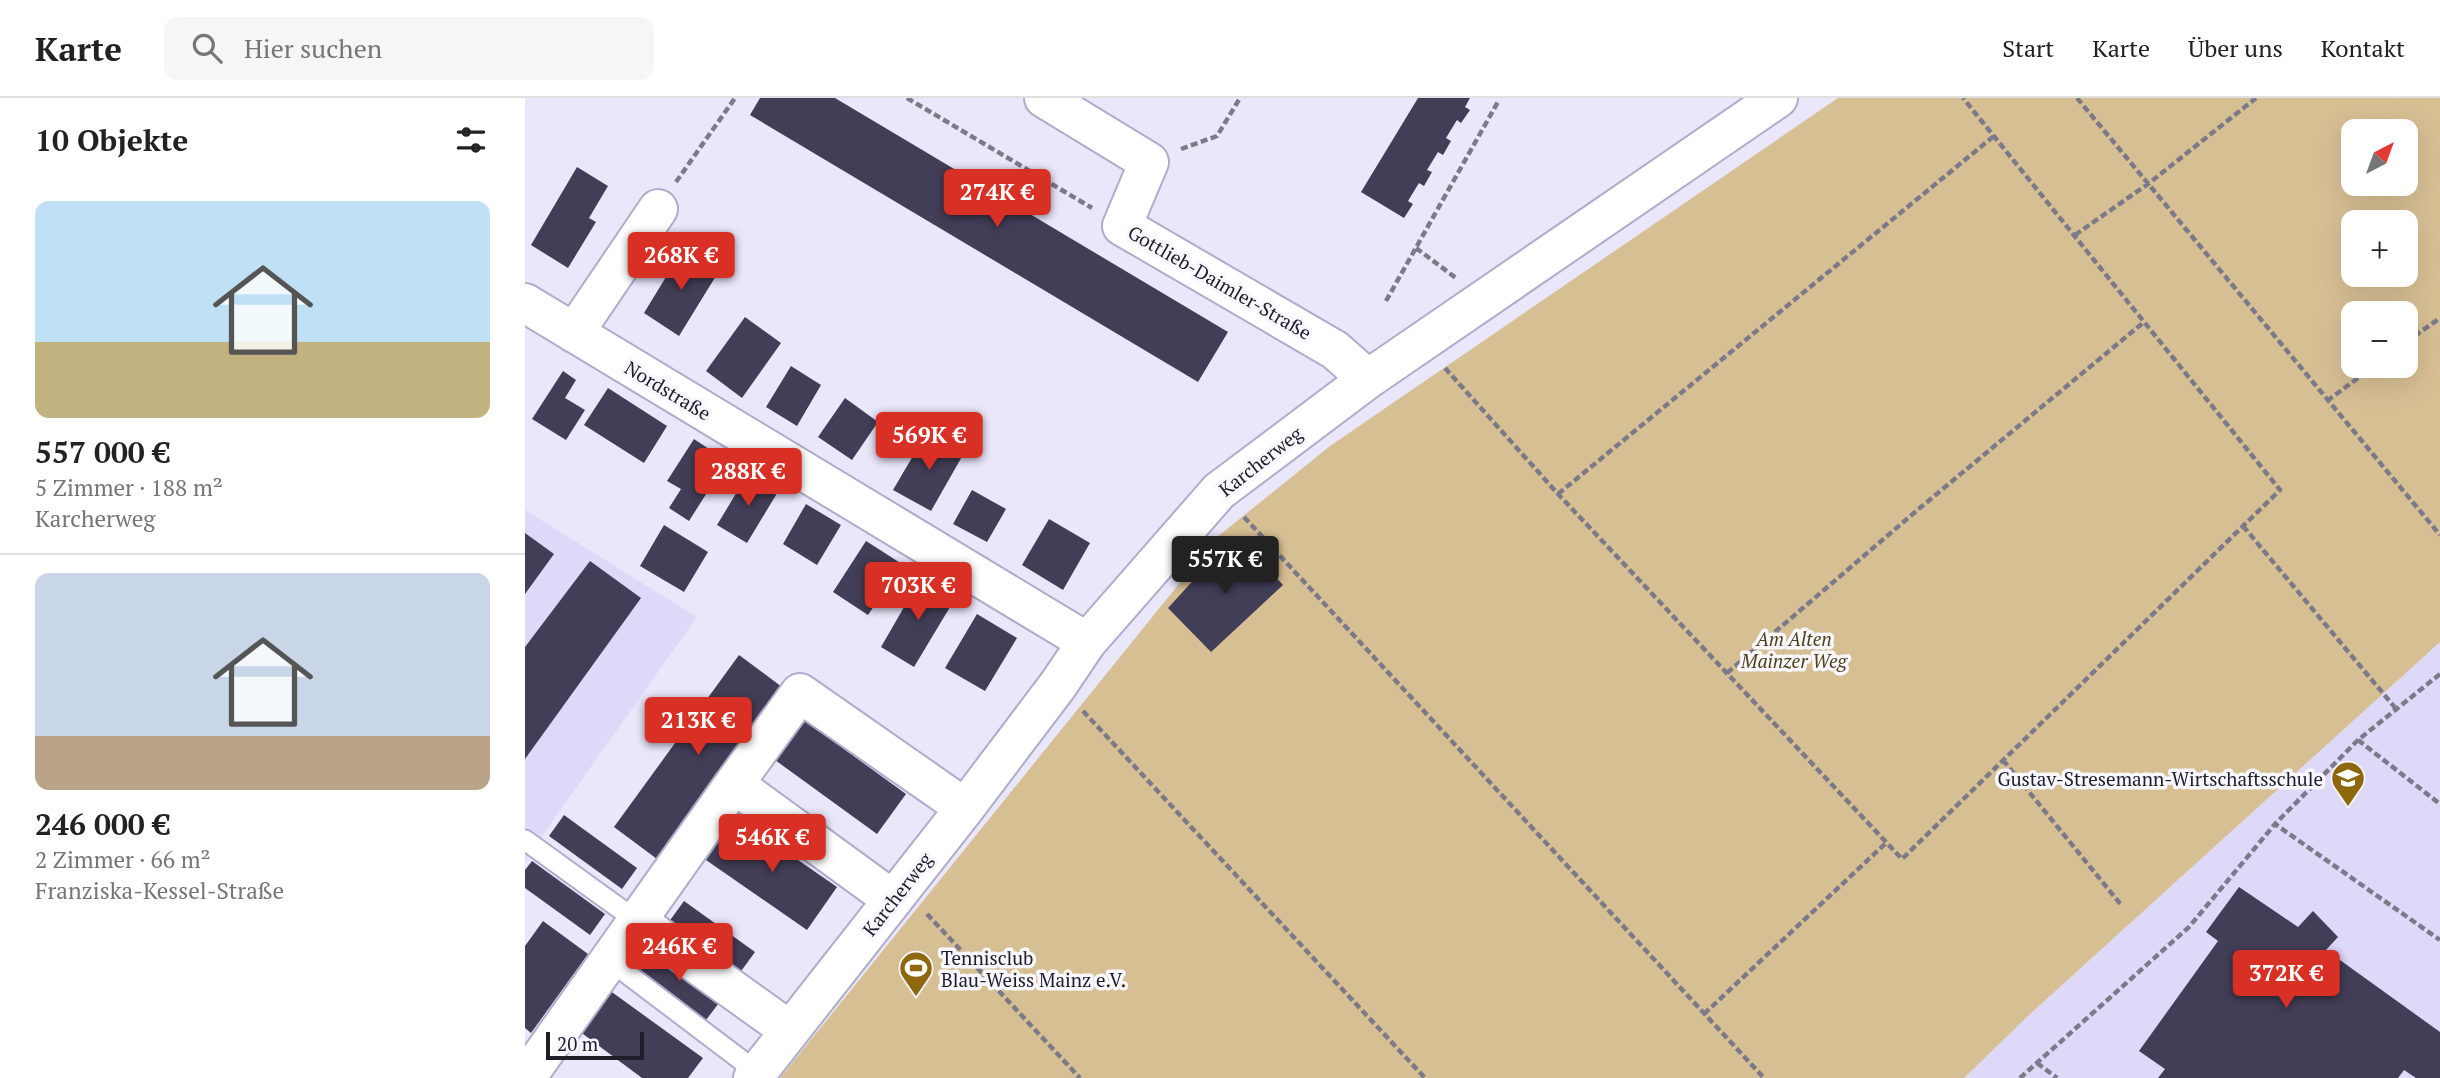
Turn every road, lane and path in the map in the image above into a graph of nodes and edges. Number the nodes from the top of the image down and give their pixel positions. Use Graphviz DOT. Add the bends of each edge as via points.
graph roads {
  1 [pos="735,98"];
  2 [pos="907,98"];
  3 [pos="1044,98"];
  4 [pos="1240,98"];
  5 [pos="1778,98"];
  6 [pos="1963,98"];
  7 [pos="2077,98"];
  8 [pos="2256,98"];
  9 [pos="1499,100"];
  10 [pos="1994,136"];
  11 [pos="1149,162"];
  12 [pos="2148,184"];
  13 [pos="658,209"];
  14 [pos="1122,226"];
  15 [pos="2075,235"];
  16 [pos="1416,248"];
  17 [pos="1484,300"];
  18 [pos="1386,301"];
  19 [pos="525,303"];
  20 [pos="2440,318"];
  21 [pos="2144,322"];
  22 [pos="574,333"];
  23 [pos="2418,334"];
  24 [pos="1443,366"];
  25 [pos="2358,378"];
  26 [pos="1368,379"];
  27 [pos="2327,401"];
  28 [pos="1219,491"];
  29 [pos="1559,494"];
  30 [pos="2243,526"];
  31 [pos="2440,535"];
  32 [pos="1087,642"];
  33 [pos="1727,673"];
  34 [pos="2440,674"];
  35 [pos="1058,685"];
  36 [pos="2397,710"];
  37 [pos="2358,740"];
  38 [pos="2003,761"];
  39 [pos="734,784"];
  40 [pos="2440,804"];
  41 [pos="965,808"];
  42 [pos="2275,824"];
  43 [pos="525,840"];
  44 [pos="1887,842"];
  45 [pos="898,894"];
  46 [pos="2122,906"];
  47 [pos="637,921"];
  48 [pos="2440,940"];
  49 [pos="609,960"];
  50 [pos="1705,1014"];
  51 [pos="789,1030"];
  52 [pos="2037,1063"];
  53 [pos="755,1075"];
  54 [pos="526,1078"];
  55 [pos="1080,1078"];
  56 [pos="1425,1078"];
  57 [pos="1765,1078"];
  58 [pos="2020,1078"];
  59 [pos="2057,1078"];
  1 -- 13 [label="path"];
  2 -- 14 [label="path"];
  3 -- 11 [label="street"];
  4 -- 11 [label="path" via="1217,136"];
  5 -- 17 [label="street, Karcherweg"];
  6 -- 10 [label="path"];
  7 -- 12 [label="path"];
  8 -- 12 [label="path"];
  9 -- 16 [label="path"];
  10 -- 15 [label="path"];
  10 -- 29 [label="path"];
  11 -- 14 [label="street, Gottlieb-Daimler-Straße"];
  12 -- 15 [label="path"];
  12 -- 27 [label="path"];
  13 -- 22 [label="street"];
  14 -- 26 [label="street, Gottlieb-Daimler-Straße" via="1335,350"];
  15 -- 21 [label="path"];
  16 -- 17 [label="path"];
  16 -- 18 [label="path"];
  17 -- 26 [label="street, Karcherweg"];
  19 -- 22 [label="street, Nordstraße"];
  20 -- 23 [label="path"];
  21 -- 30 [label="path" via="2280,490"];
  21 -- 33 [label="path"];
  22 -- 32 [label="street, Nordstraße"];
  24 -- 29 [label="path"];
  25 -- 27 [label="path"];
  26 -- 28 [label="street, Karcherweg"];
  27 -- 31 [label="path"];
  28 -- 32 [label="street, Karcherweg"];
  28 -- 50 [label="path"];
  29 -- 33 [label="path"];
  30 -- 36 [label="path"];
  30 -- 38 [label="path"];
  32 -- 35 [label="street, Karcherweg"];
  33 -- 44 [label="path"];
  34 -- 36 [label="path"];
  35 -- 41 [label="street, Karcherweg"];
  35 -- 56 [label="path"];
  36 -- 37 [label="path"];
  37 -- 40 [label="path"];
  37 -- 42 [label="path"];
  38 -- 44 [label="path" via="1902,859"];
  38 -- 46 [label="path"];
  39 -- 41 [label="street" via="800,693"];
  39 -- 45 [label="street"];
  39 -- 47 [label="street"];
  41 -- 45 [label="street, Karcherweg"];
  42 -- 48 [label="path"];
  42 -- 52 [label="path" via="2189,927"];
  43 -- 47 [label="lane"];
  44 -- 50 [label="path"];
  45 -- 51 [label="street, Karcherweg"];
  45 -- 55 [label="path"];
  47 -- 49 [label="street"];
  47 -- 51 [label="street"];
  49 -- 53 [label="lane"];
  49 -- 54 [label="street"];
  50 -- 57 [label="path"];
  51 -- 53 [label="street, Karcherweg"];
  52 -- 58 [label="path"];
  52 -- 59 [label="path"];
}
